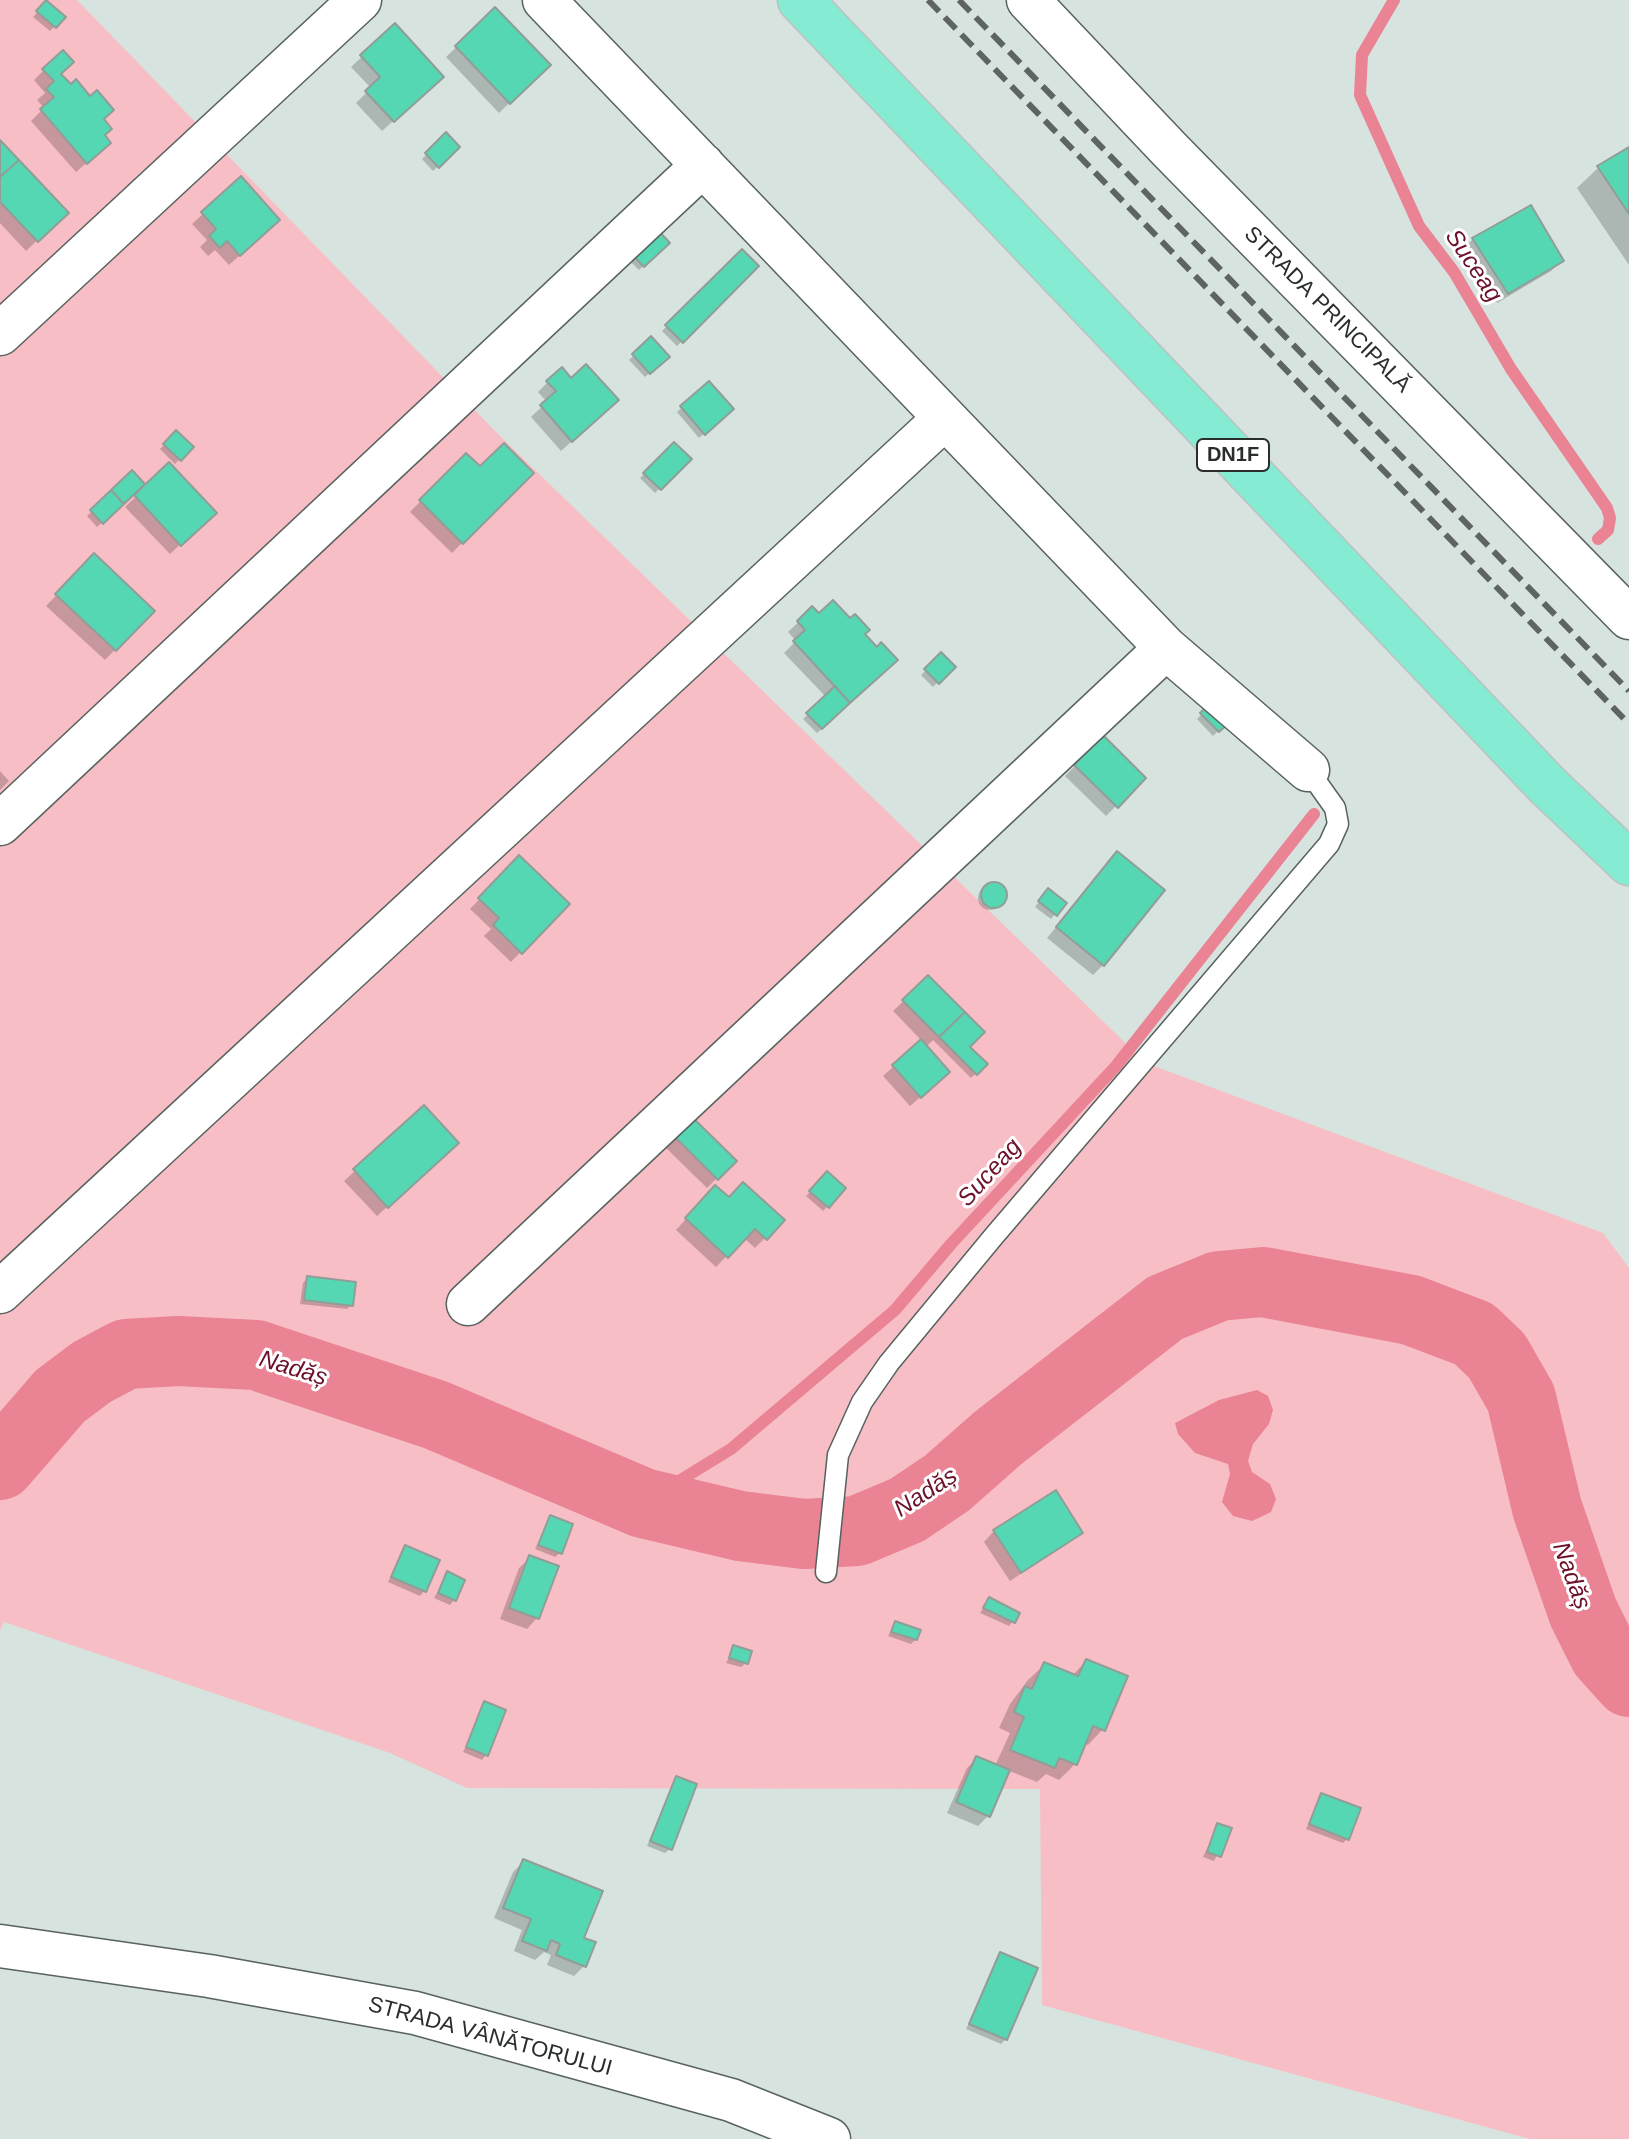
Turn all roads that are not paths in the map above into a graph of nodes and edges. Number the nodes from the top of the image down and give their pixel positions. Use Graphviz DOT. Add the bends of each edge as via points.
graph roads {
  1 [pos="360,0"];
  2 [pos="544,0"];
  3 [pos="800,0"];
  4 [pos="1028,0"];
  5 [pos="703,165"];
  6 [pos="0,334"];
  7 [pos="945,418"];
  8 [pos="1629,618"];
  9 [pos="1166,648"];
  10 [pos="1308,770"];
  11 [pos="0,824"];
  12 [pos="1619,854"];
  13 [pos="0,1292"];
  14 [pos="468,1304"];
  15 [pos="826,1572"];
  16 [pos="0,1946"];
  17 [pos="829,2139"];
  1 -- 6 [label="street"];
  2 -- 5 [label="street"];
  3 -- 12 [label="main road, DN1F" via="1536,774"];
  4 -- 8 [label="street, STRADA PRINCIPALĂ"];
  5 -- 7 [label="street"];
  5 -- 11 [label="street"];
  7 -- 9 [label="street"];
  7 -- 13 [label="street"];
  9 -- 10 [label="street"];
  9 -- 14 [label="street"];
  10 -- 15 [label="lane" via="1335,808 1338,824 1329,844 889,1363 862,1402 838,1455"];
  16 -- 17 [label="street, STRADA VÂNĂTORULUI" via="415,2013 731,2100"];
}
